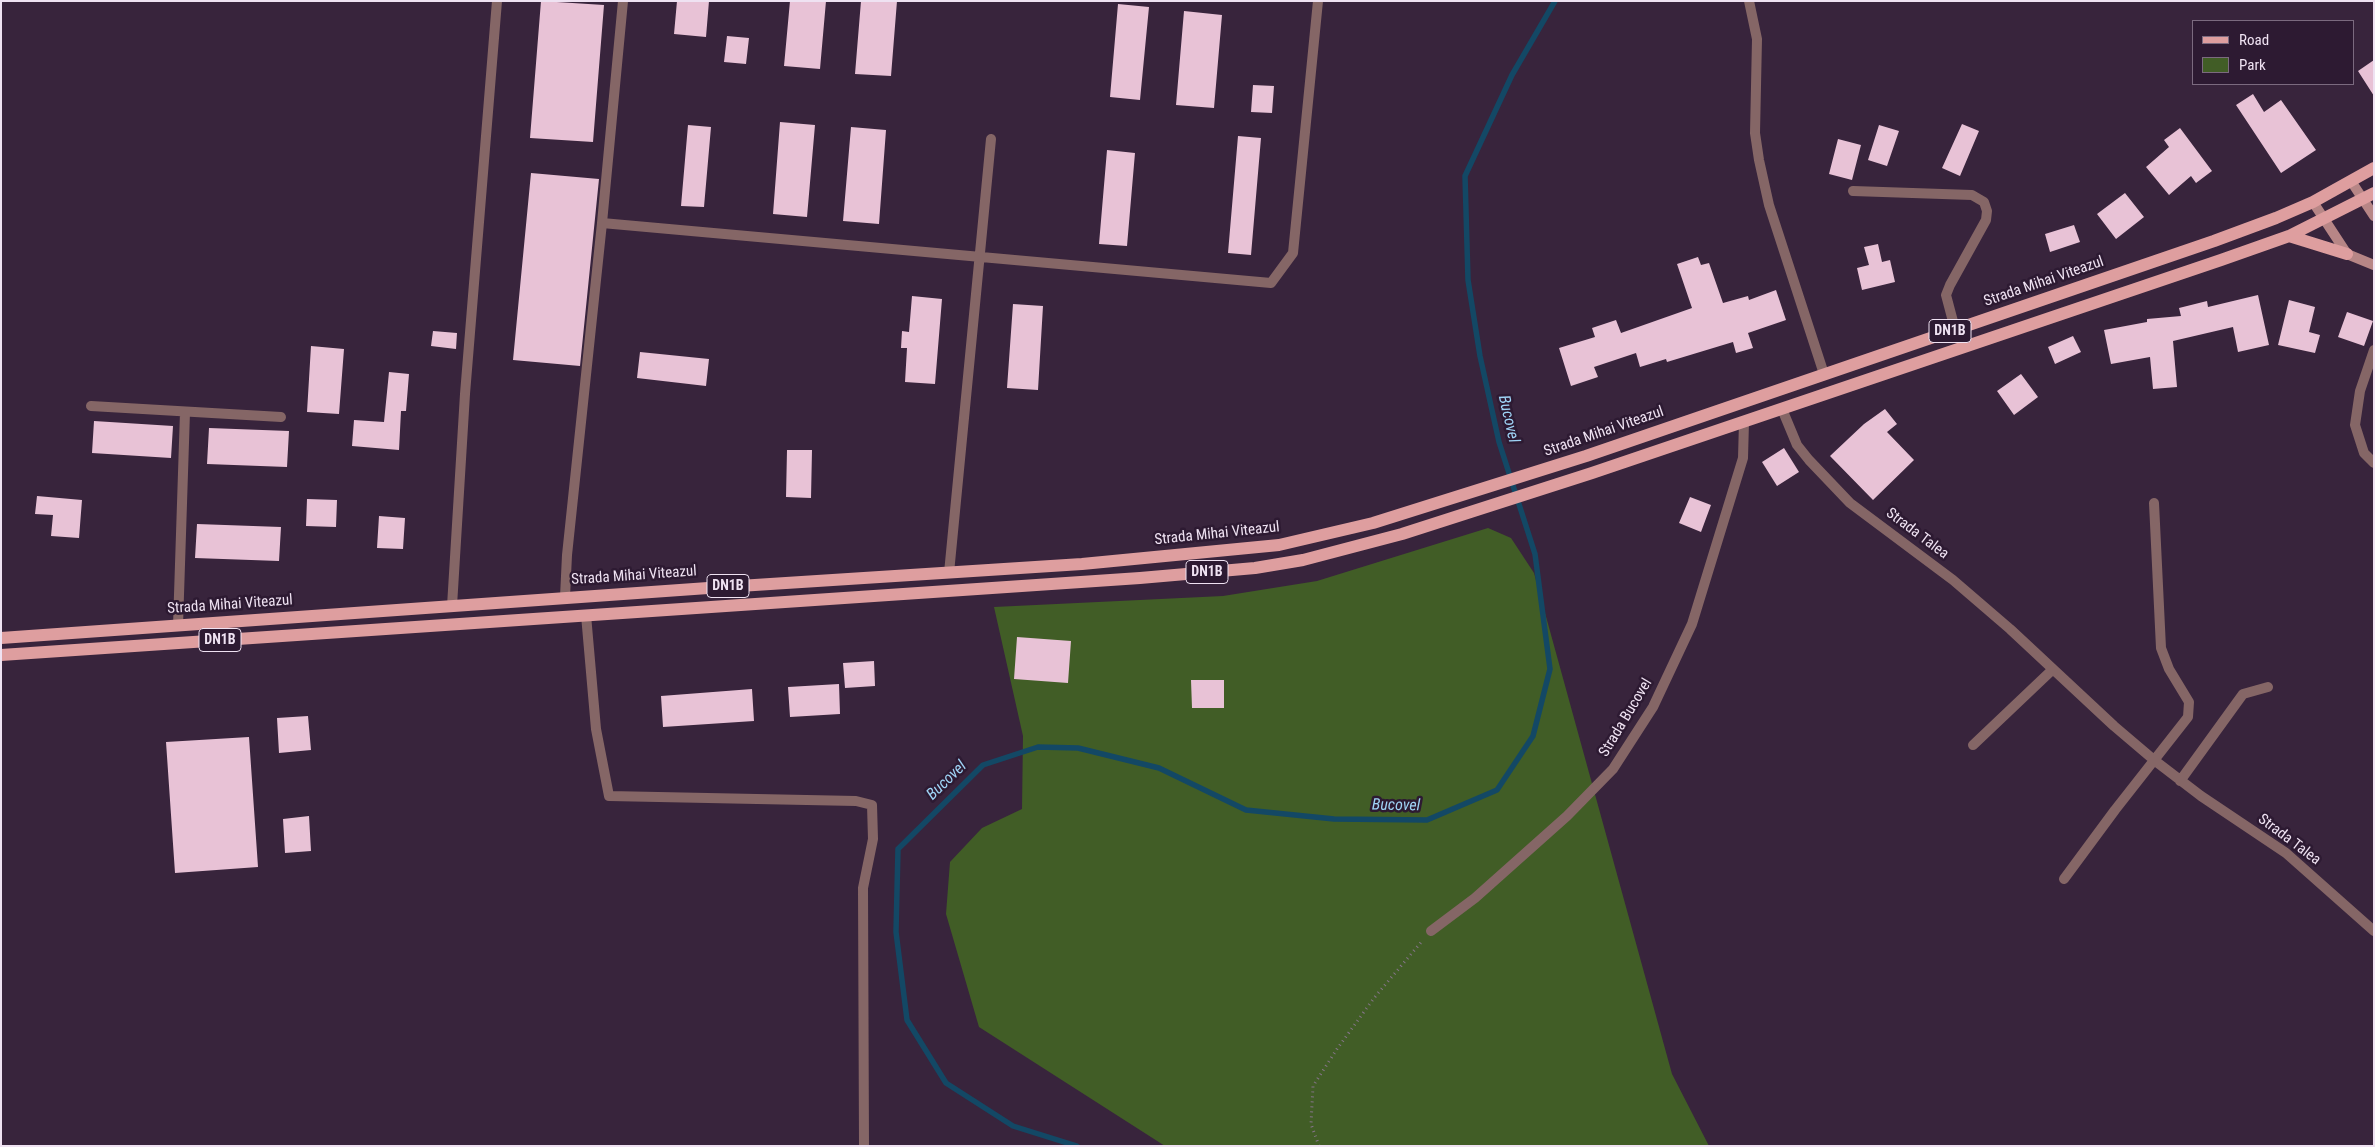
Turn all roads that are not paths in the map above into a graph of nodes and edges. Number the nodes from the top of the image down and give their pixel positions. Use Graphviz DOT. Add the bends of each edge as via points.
graph roads {
  1 [pos="497,1"];
  2 [pos="623,1"];
  3 [pos="1318,1"];
  4 [pos="1749,1"];
  5 [pos="991,139"];
  6 [pos="2374,168"];
  7 [pos="2351,181"];
  8 [pos="1853,191"];
  9 [pos="2368,196"];
  10 [pos="2313,202"];
  11 [pos="2374,216"];
  12 [pos="2324,220"];
  13 [pos="602,223"];
  14 [pos="2289,236"];
  15 [pos="2347,254"];
  16 [pos="979,256"];
  17 [pos="2374,265"];
  18 [pos="1955,329"];
  19 [pos="2374,350"];
  20 [pos="1824,374"];
  21 [pos="91,406"];
  22 [pos="1782,409"];
  23 [pos="185,412"];
  24 [pos="281,418"];
  25 [pos="1744,422"];
  26 [pos="2374,464"];
  27 [pos="2154,503"];
  28 [pos="949,573"];
  29 [pos="565,597"];
  30 [pos="452,606"];
  31 [pos="586,615"];
  32 [pos="178,625"];
  33 [pos="1,638"];
  34 [pos="1,655"];
  35 [pos="2053,669"];
  36 [pos="2268,687"];
  37 [pos="1973,745"];
  38 [pos="2154,760"];
  39 [pos="2180,781"];
  40 [pos="2064,879"];
  41 [pos="1431,931"];
  42 [pos="2374,931"];
  43 [pos="864,1146"];
  1 -- 30 [label="street"];
  2 -- 13 [label="street"];
  3 -- 16 [label="street" via="1294,253 1271,283"];
  4 -- 20 [label="street" via="1756,39 1755,133 1759,160 1769,205"];
  5 -- 16 [label="street"];
  6 -- 7 [label="main road, Strada Mihai Viteazul / DN1B"];
  7 -- 9 [label="main road"];
  7 -- 10 [label="main road, Strada Mihai Viteazul / DN1B"];
  8 -- 18 [label="street" via="1972,195 1984,202 1986,220 1946,295"];
  9 -- 11 [label="main road"];
  9 -- 12 [label="main road, DN1B"];
  10 -- 12 [label="main road"];
  10 -- 18 [label="main road, Strada Mihai Viteazul / DN1B" via="2214,241"];
  12 -- 14 [label="main road, DN1B"];
  12 -- 15 [label="main road"];
  13 -- 16 [label="street"];
  13 -- 29 [label="street"];
  14 -- 15 [label="main road"];
  14 -- 22 [label="main road, DN1B"];
  15 -- 17 [label="main road"];
  16 -- 28 [label="street"];
  18 -- 20 [label="main road, Strada Mihai Viteazul / DN1B"];
  19 -- 26 [label="street" via="2360,391 2355,425 2364,454"];
  20 -- 28 [label="main road, Strada Mihai Viteazul / DN1B" via="1450,500 1373,523 1279,545"];
  21 -- 23 [label="street"];
  22 -- 25 [label="main road, DN1B"];
  22 -- 35 [label="street, Strada Talea" via="1797,445 1850,503 1953,580"];
  23 -- 24 [label="street"];
  23 -- 32 [label="street"];
  25 -- 31 [label="main road, DN1B" via="1346,550 1255,568"];
  25 -- 41 [label="street, Strada Bucovel" via="1743,458 1692,624 1653,707 1613,769 1567,816 1475,898"];
  27 -- 38 [label="street" via="2161,648 2169,669 2189,702 2188,717"];
  28 -- 29 [label="main road, Strada Mihai Viteazul / DN1B"];
  29 -- 30 [label="main road, Strada Mihai Viteazul / DN1B"];
  30 -- 32 [label="main road, Strada Mihai Viteazul / DN1B"];
  31 -- 34 [label="main road, DN1B"];
  31 -- 43 [label="street" via="596,729 609,796 856,801 872,805 873,839 863,888"];
  32 -- 33 [label="main road, Strada Mihai Viteazul / DN1B"];
  35 -- 37 [label="street"];
  35 -- 38 [label="street, Strada Talea"];
  36 -- 39 [label="street" via="2243,694"];
  38 -- 39 [label="street, Strada Talea"];
  38 -- 40 [label="street"];
  39 -- 42 [label="street, Strada Talea" via="2286,853"];
}
